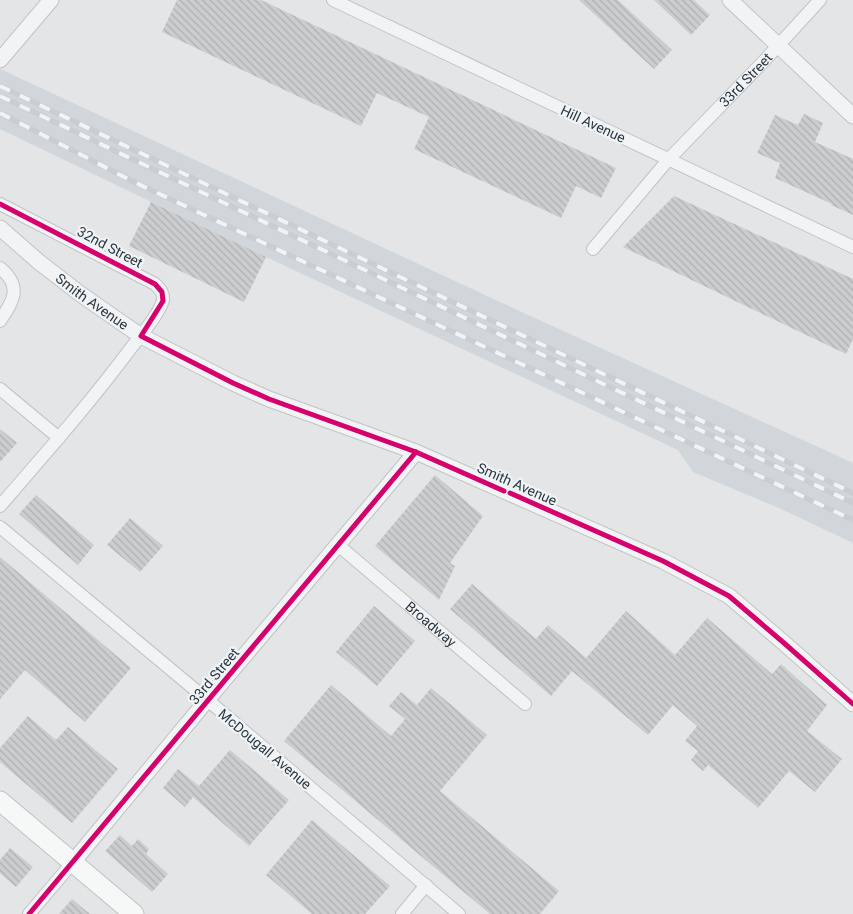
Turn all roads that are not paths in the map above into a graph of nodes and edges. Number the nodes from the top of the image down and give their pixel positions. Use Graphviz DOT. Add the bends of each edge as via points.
graph roads {
  1 [pos="51,0"];
  2 [pos="333,0"];
  3 [pos="730,0"];
  4 [pos="820,0"];
  5 [pos="779,46"];
  6 [pos="0,60"];
  7 [pos="853,116"];
  8 [pos="668,160"];
  9 [pos="0,204"];
  10 [pos="0,228"];
  11 [pos="853,247"];
  12 [pos="593,249"];
  13 [pos="0,268"];
  14 [pos="0,321"];
  15 [pos="141,336"];
  16 [pos="0,389"];
  17 [pos="59,438"];
  18 [pos="416,452"];
  19 [pos="0,506"];
  20 [pos="0,527"];
  21 [pos="338,544"];
  22 [pos="207,700"];
  23 [pos="525,704"];
  24 [pos="853,704"];
  25 [pos="0,801"];
  26 [pos="73,862"];
  27 [pos="426,885"];
  28 [pos="29,914"];
  29 [pos="134,914"];
  30 [pos="402,914"];
  31 [pos="459,914"];
  1 -- 6 [label="street"];
  2 -- 8 [label="street, Hill Avenue"];
  3 -- 5 [label="street"];
  4 -- 5 [label="street, 33rd Street"];
  5 -- 7 [label="street"];
  5 -- 8 [label="street, 33rd Street"];
  8 -- 11 [label="street, Hill Avenue"];
  8 -- 12 [label="street, 33rd Street"];
  9 -- 15 [label="street, 32nd Street" via="155,284 162,292 163,301"];
  10 -- 15 [label="street, Smith Avenue" via="66,283"];
  13 -- 14 [label="street" via="12,283 14,292 13,302"];
  15 -- 17 [label="street, 32nd Street"];
  15 -- 18 [label="street, Smith Avenue" via="269,399"];
  16 -- 17 [label="street"];
  17 -- 19 [label="street, 32nd Street"];
  18 -- 21 [label="street, 33rd Street"];
  18 -- 24 [label="street, Smith Avenue" via="663,561 729,596"];
  20 -- 22 [label="street, McDougall Avenue"];
  21 -- 22 [label="street, 33rd Street"];
  21 -- 23 [label="street, Broadway"];
  22 -- 26 [label="street, 33rd Street"];
  22 -- 27 [label="street, McDougall Avenue"];
  25 -- 26 [label="main road"];
  26 -- 28 [label="street, 33rd Street"];
  26 -- 29 [label="main road"];
  27 -- 30 [label="street"];
  27 -- 31 [label="street, McDougall Avenue"];
}
